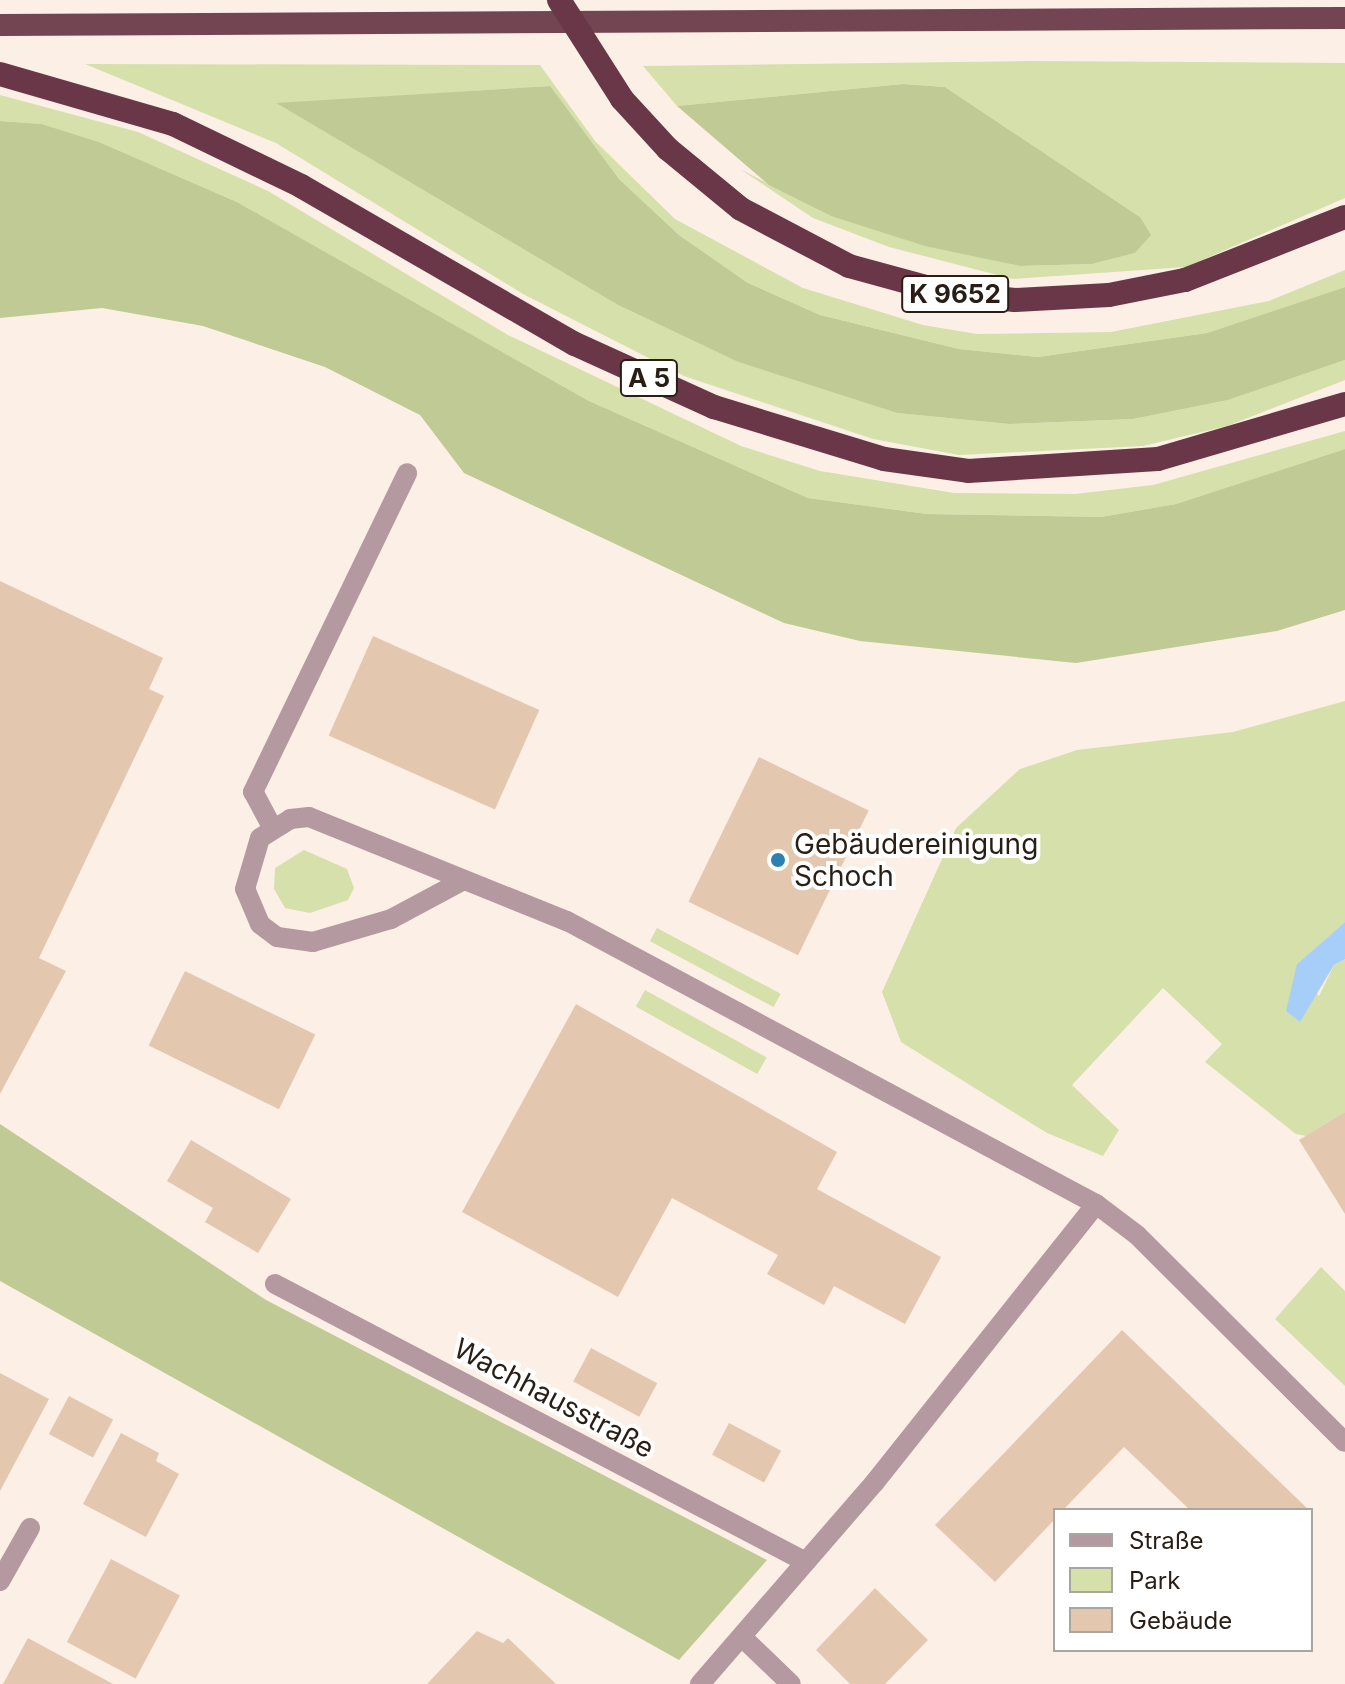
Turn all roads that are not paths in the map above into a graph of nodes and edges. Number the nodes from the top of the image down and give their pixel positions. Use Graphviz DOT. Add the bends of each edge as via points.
graph roads {
  1 [pos="559,0"];
  2 [pos="1345,18"];
  3 [pos="0,25"];
  4 [pos="0,74"];
  5 [pos="1345,217"];
  6 [pos="1345,404"];
  7 [pos="407,473"];
  8 [pos="272,827"];
  9 [pos="462,881"];
  10 [pos="1096,1204"];
  11 [pos="275,1284"];
  12 [pos="1345,1442"];
  13 [pos="30,1528"];
  14 [pos="806,1562"];
  15 [pos="0,1581"];
  16 [pos="743,1638"];
  17 [pos="700,1684"];
  18 [pos="791,1684"];
  1 -- 5 [label="highway, K 9652, bridge" via="622,99 668,149 741,209 849,266 910,285 1015,300 1109,295 1185,280"];
  2 -- 3 [label="highway"];
  4 -- 6 [label="highway, A 5" via="173,124 301,186 575,344 714,407 884,459 968,471 1158,459"];
  7 -- 8 [label="street" via="253,792"];
  8 -- 9 [label="street" via="309,817"];
  8 -- 9 [label="street" via="248,862 245,889 260,924 277,937 313,942 353,931"];
  9 -- 10 [label="street" via="567,921"];
  10 -- 12 [label="street" via="1137,1235"];
  10 -- 14 [label="street"];
  11 -- 14 [label="street, Wachhausstraße"];
  13 -- 15 [label="street"];
  14 -- 16 [label="street"];
  16 -- 17 [label="street"];
  16 -- 18 [label="street"];
}
